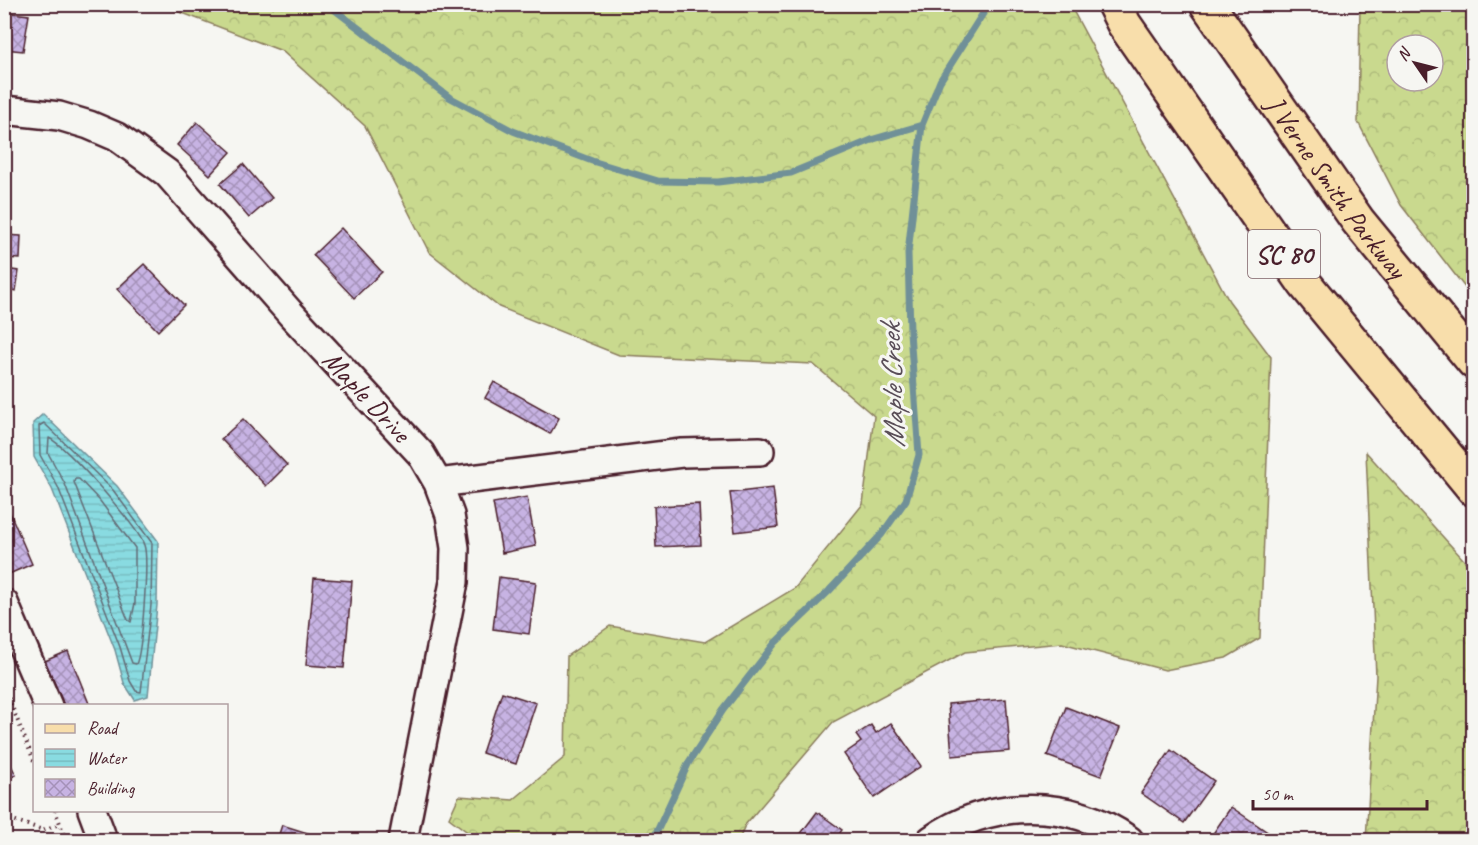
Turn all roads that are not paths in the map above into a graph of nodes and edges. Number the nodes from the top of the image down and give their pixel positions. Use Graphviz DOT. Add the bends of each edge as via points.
graph roads {
  1 [pos="1114,4"];
  2 [pos="1207,4"];
  3 [pos="4,110"];
  4 [pos="1473,362"];
  5 [pos="760,451"];
  6 [pos="438,483"];
  7 [pos="1473,489"];
  8 [pos="4,603"];
  9 [pos="48,704"];
  10 [pos="93,812"];
  11 [pos="101,840"];
  12 [pos="403,840"];
  13 [pos="931,840"];
  14 [pos="1129,840"];
  1 -- 7 [label="main road, SC 80" via="1124,24 1305,284"];
  2 -- 4 [label="main road, J Verne Smith Parkway / SC 80" via="1358,221"];
  3 -- 6 [label="street, Maple Drive" via="59,116 89,125 117,137 167,172 421,454"];
  5 -- 6 [label="street" via="682,453"];
  6 -- 12 [label="street, Maple Drive" via="450,515 455,548 454,582"];
  8 -- 9 [label="street"];
  10 -- 11 [label="street"];
  13 -- 14 [label="street" via="970,819 1028,808 1087,817"];
}
